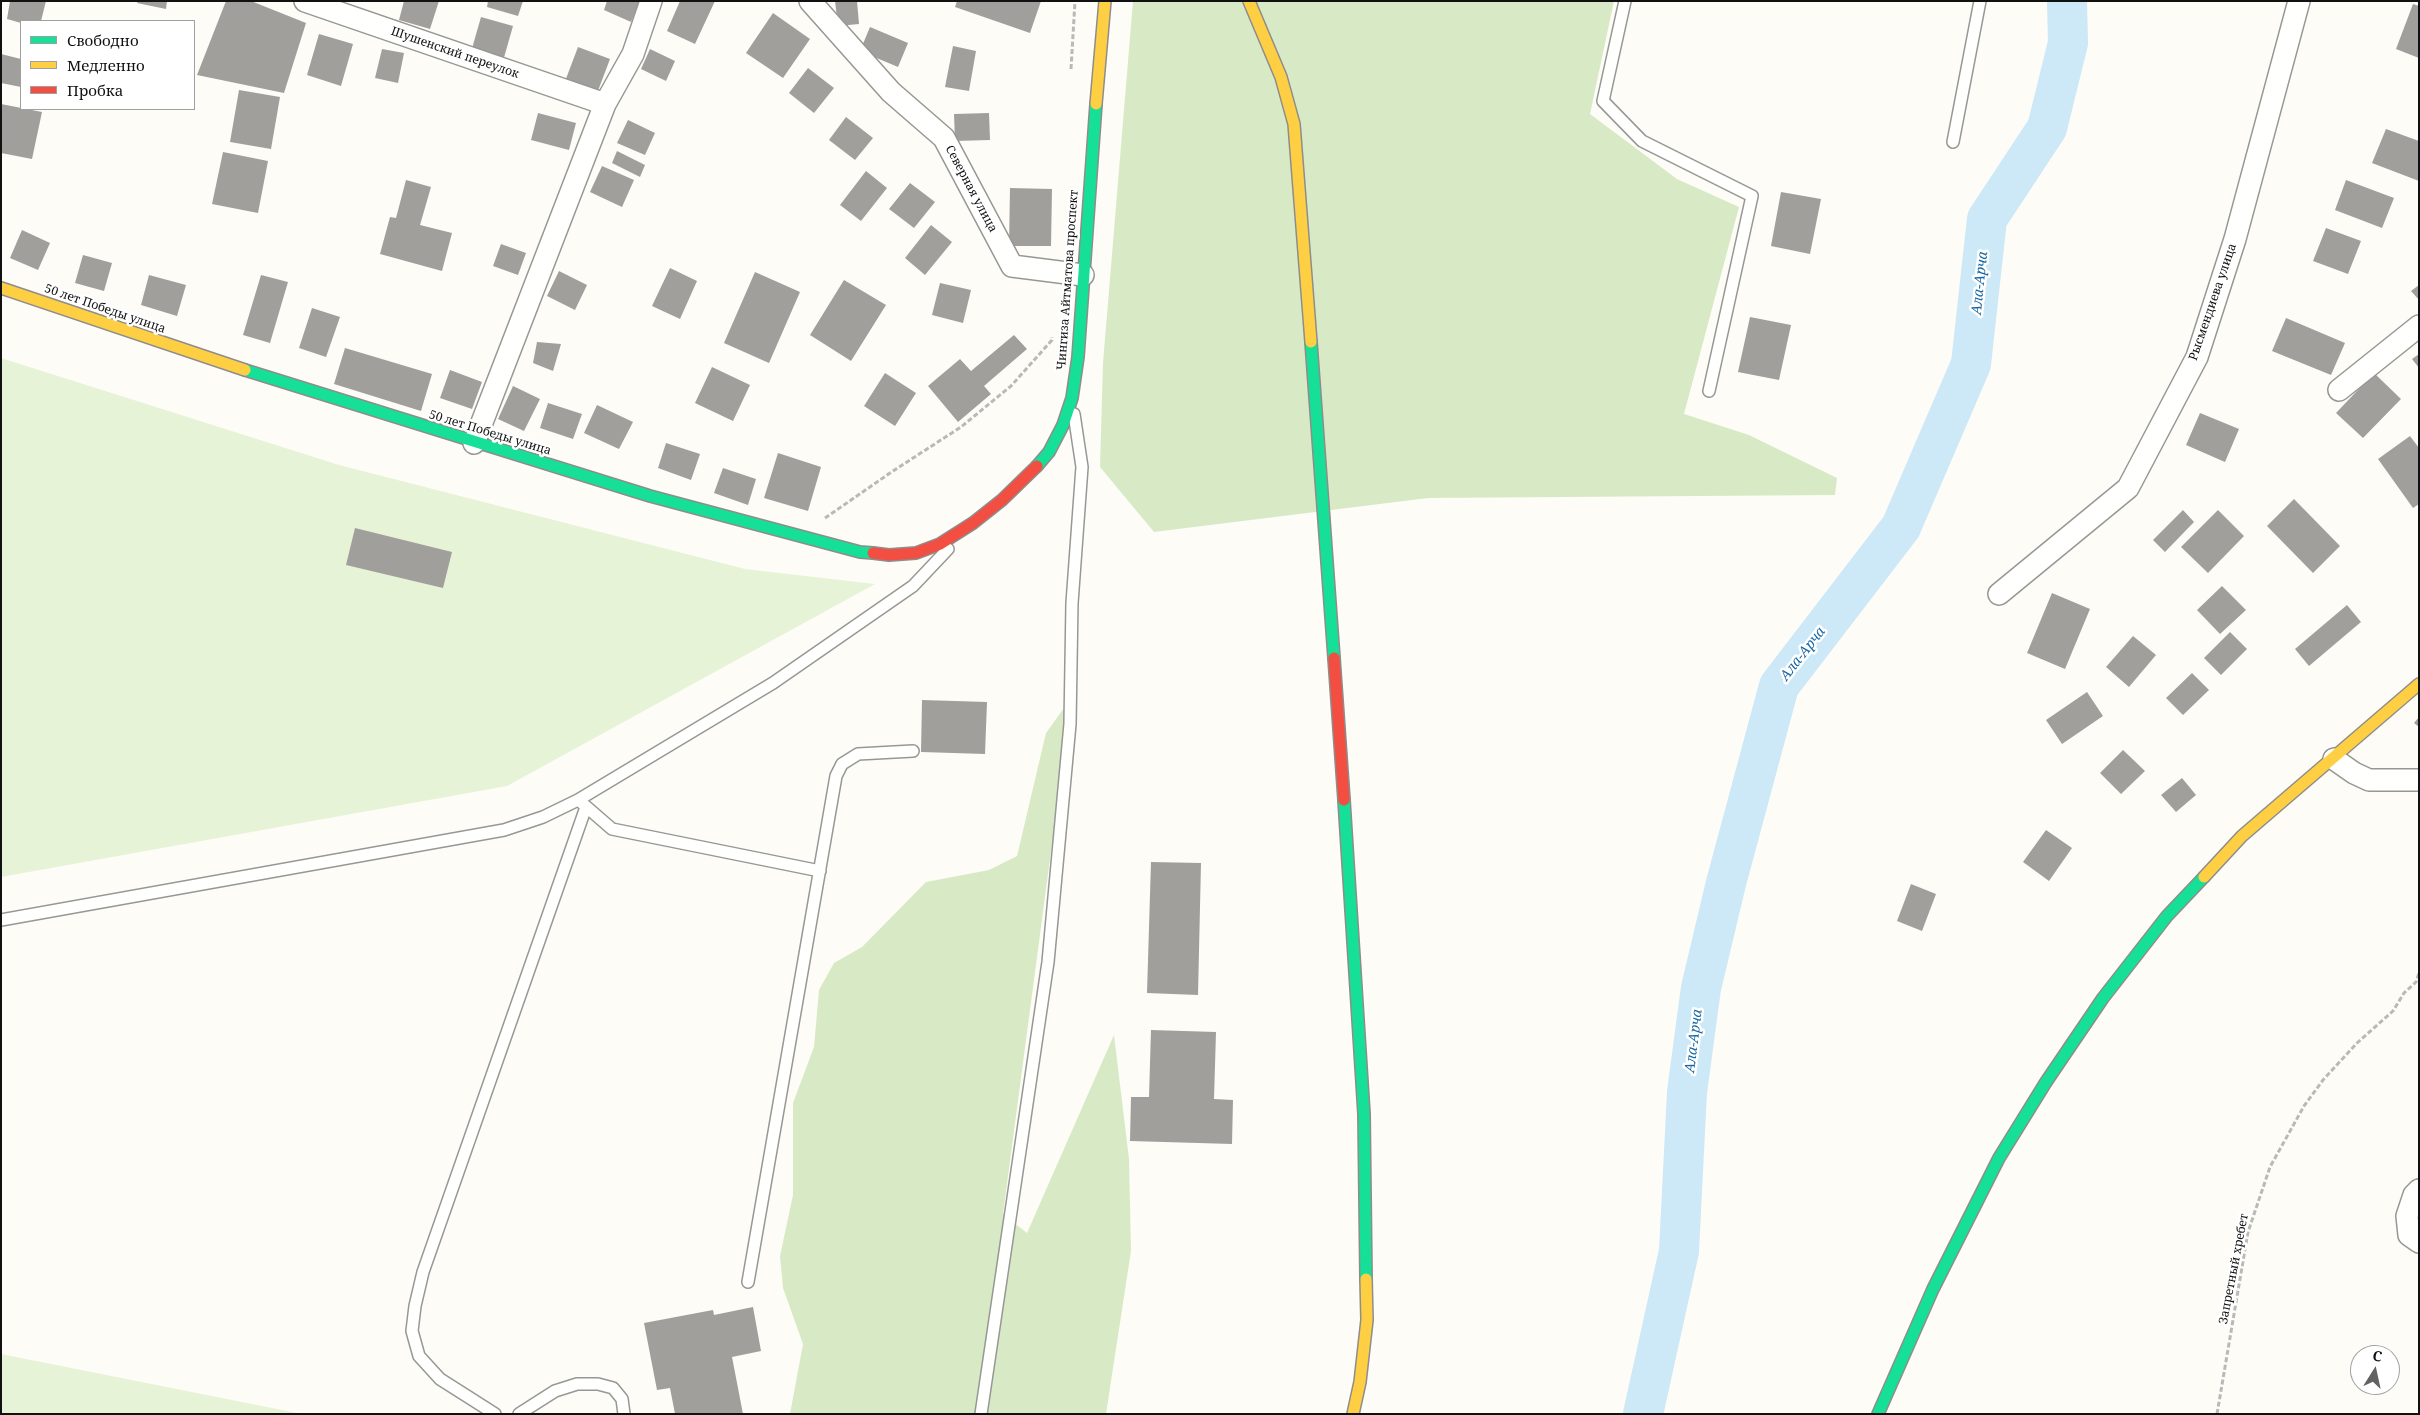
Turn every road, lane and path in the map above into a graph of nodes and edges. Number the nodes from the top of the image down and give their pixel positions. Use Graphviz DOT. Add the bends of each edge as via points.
graph roads {
  1 [pos="305,1"];
  2 [pos="651,1"];
  3 [pos="810,1"];
  4 [pos="1075,1"];
  5 [pos="1105,1"];
  6 [pos="1249,1"];
  7 [pos="1624,1"];
  8 [pos="1980,1"];
  9 [pos="2299,1"];
  10 [pos="1071,78"];
  11 [pos="606,104"];
  12 [pos="1954,142"];
  13 [pos="1083,274"];
  14 [pos="1,288"];
  15 [pos="2419,326"];
  16 [pos="1053,330"];
  17 [pos="2339,390"];
  18 [pos="1709,391"];
  19 [pos="1072,398"];
  20 [pos="474,443"];
  21 [pos="973,523"];
  22 [pos="813,541"];
  23 [pos="1999,594"];
  24 [pos="2419,684"];
  25 [pos="913,751"];
  26 [pos="2334,759"];
  27 [pos="2419,780"];
  28 [pos="582,803"];
  29 [pos="820,871"];
  30 [pos="1,920"];
  31 [pos="2419,973"];
  32 [pos="2419,1190"];
  33 [pos="2419,1242"];
  34 [pos="748,1282"];
  35 [pos="495,1414"];
  36 [pos="519,1414"];
  37 [pos="624,1414"];
  38 [pos="982,1414"];
  39 [pos="1354,1414"];
  40 [pos="1878,1414"];
  41 [pos="2218,1414"];
  1 -- 11 [label="street, Шушенский переулок"];
  2 -- 11 [label="street" via="633,54"];
  3 -- 13 [label="street, Северная улица" via="891,92 944,138 1012,266"];
  4 -- 10 [label="path"];
  5 -- 13 [label="street, Чингиза Айтматова проспект"];
  6 -- 39 [label="street" via="1281,77 1294,124 1332,624 1364,1114 1367,1320"];
  7 -- 18 [label="lane" via="1603,100 1642,141 1752,196"];
  8 -- 12 [label="lane"];
  9 -- 23 [label="street, Рысмендиева улица" via="2234,239 2196,357 2128,488"];
  11 -- 20 [label="street"];
  13 -- 19 [label="street, Чингиза Айтматова проспект"];
  14 -- 20 [label="street, 50 лет Победы улица" via="224,364"];
  15 -- 17 [label="street"];
  16 -- 22 [label="path" via="1052,340 1011,386 961,427 817,524"];
  19 -- 21 [label="street, Чингиза Айтматова проспект" via="1049,452 1033,472"];
  19 -- 38 [label="lane" via="1082,467 1072,603 1069,734 1048,962"];
  20 -- 22 [label="street, 50 лет Победы улица"];
  21 -- 22 [label="street, 50 лет Победы улица" via="940,544 916,554 860,552"];
  21 -- 28 [label="lane" via="913,586 773,683"];
  24 -- 26 [label="street"];
  25 -- 29 [label="lane" via="858,754 842,764 836,776"];
  26 -- 27 [label="street" via="2369,780"];
  26 -- 40 [label="street" via="2242,836 2167,916 2103,998 1999,1158 1934,1289"];
  28 -- 29 [label="lane" via="612,829"];
  28 -- 30 [label="lane" via="504,830"];
  28 -- 35 [label="lane" via="423,1272 415,1306 412,1331 419,1356 440,1379"];
  29 -- 34 [label="lane"];
  31 -- 41 [label="path, Запретный хребет" via="2416,982 2404,992 2393,1011 2356,1043 2323,1080 2304,1106 2270,1167 2248,1232"];
  32 -- 33 [label="street" via="2407,1216 2409,1235"];
  36 -- 37 [label="lane" via="555,1391 577,1384 613,1388 622,1399"];
}
